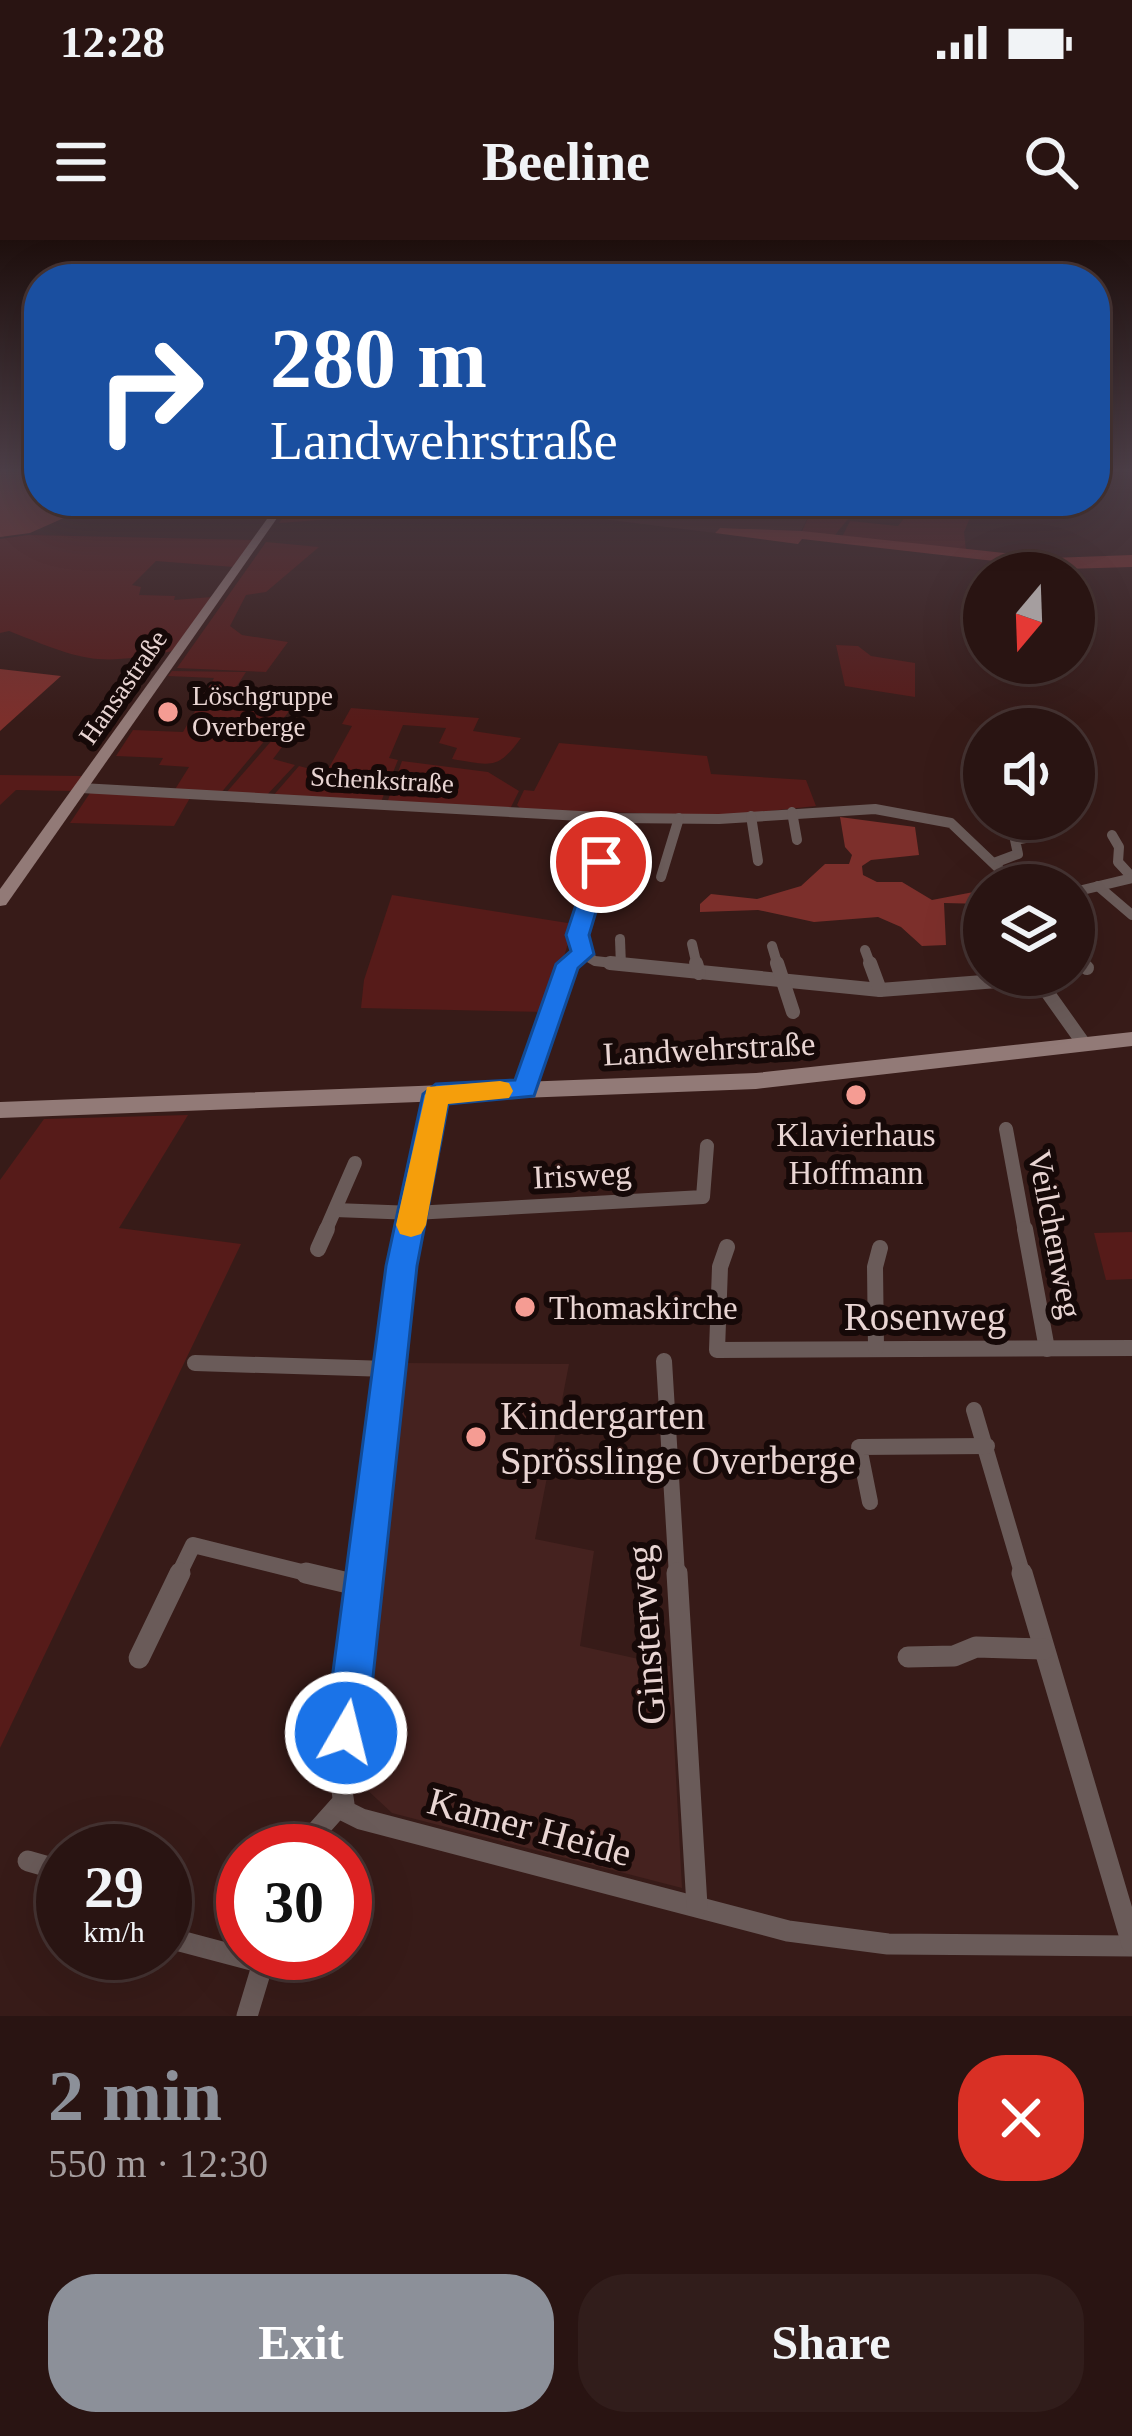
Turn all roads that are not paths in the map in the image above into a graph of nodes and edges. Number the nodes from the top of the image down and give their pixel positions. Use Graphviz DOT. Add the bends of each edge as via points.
graph roads {
  1 [pos="247,554"];
  2 [pos="81,788"];
  3 [pos="792,812"];
  4 [pos="751,816"];
  5 [pos="617,818"];
  6 [pos="679,818"];
  7 [pos="1112,835"];
  8 [pos="797,840"];
  9 [pos="1020,840"];
  10 [pos="758,861"];
  11 [pos="994,863"];
  12 [pos="662,877"];
  13 [pos="1132,877"];
  14 [pos="1098,886"];
  15 [pos="1095,887"];
  16 [pos="0,901"];
  17 [pos="1132,915"];
  18 [pos="620,939"];
  19 [pos="692,944"];
  20 [pos="772,946"];
  21 [pos="865,950"];
  22 [pos="583,954"];
  23 [pos="621,967"];
  24 [pos="699,974"];
  25 [pos="783,981"];
  26 [pos="963,983"];
  27 [pos="880,990"];
  28 [pos="1050,996"];
  29 [pos="793,1012"];
  30 [pos="1132,1039"];
  31 [pos="1084,1044"];
  32 [pos="525,1089"];
  33 [pos="436,1094"];
  34 [pos="0,1110"];
  35 [pos="1006,1129"];
  36 [pos="707,1146"];
  37 [pos="355,1163"];
  38 [pos="335,1210"];
  39 [pos="414,1213"];
  40 [pos="728,1247"];
  41 [pos="880,1248"];
  42 [pos="318,1249"];
  43 [pos="877,1348"];
  44 [pos="1132,1348"];
  45 [pos="1047,1349"];
  46 [pos="664,1361"];
  47 [pos="194,1363"];
  48 [pos="388,1369"];
  49 [pos="974,1410"];
  50 [pos="986,1447"];
  51 [pos="870,1502"];
  52 [pos="365,1587"];
  53 [pos="1044,1649"];
  54 [pos="908,1657"];
  55 [pos="139,1658"];
  56 [pos="341,1804"];
  57 [pos="323,1824"];
  58 [pos="28,1861"];
  59 [pos="36,1863"];
  60 [pos="697,1906"];
  61 [pos="1132,1945"];
  62 [pos="258,1980"];
  63 [pos="247,2016"];
  1 -- 2 [label="street, Hansastraße"];
  2 -- 5 [label="street, Schenkstraße"];
  2 -- 16 [label="street, Hansastraße"];
  3 -- 4 [label="street, Schenkstraße"];
  3 -- 8 [label="street"];
  3 -- 11 [label="street, Schenkstraße" via="875,809 940,818"];
  4 -- 6 [label="street, Schenkstraße"];
  4 -- 10 [label="street"];
  5 -- 6 [label="street, Schenkstraße"];
  5 -- 22 [label="street" via="578,935"];
  6 -- 12 [label="street"];
  7 -- 13 [label="street" via="1118,862"];
  9 -- 11 [label="street" via="1018,854"];
  13 -- 14 [label="street"];
  14 -- 15 [label="street"];
  14 -- 17 [label="street"];
  18 -- 23 [label="street"];
  19 -- 24 [label="street"];
  20 -- 25 [label="street"];
  21 -- 27 [label="street"];
  22 -- 23 [label="street"];
  22 -- 32 [label="street" via="567,964"];
  23 -- 24 [label="street"];
  24 -- 25 [label="street"];
  25 -- 27 [label="street"];
  25 -- 29 [label="street"];
  26 -- 27 [label="street"];
  28 -- 31 [label="street"];
  30 -- 31 [label="street, Landwehrstraße"];
  31 -- 32 [label="street, Landwehrstraße" via="809,1077"];
  32 -- 33 [label="street, Landwehrstraße"];
  33 -- 34 [label="street, Landwehrstraße"];
  33 -- 39 [label="street"];
  35 -- 45 [label="street, Veilchenweg"];
  36 -- 39 [label="street, Irisweg" via="703,1197"];
  37 -- 38 [label="street"];
  38 -- 39 [label="street"];
  38 -- 42 [label="street"];
  39 -- 48 [label="street"];
  40 -- 43 [label="street, Rosenweg" via="717,1350"];
  41 -- 43 [label="street"];
  43 -- 45 [label="street, Rosenweg"];
  44 -- 45 [label="street, Rosenweg"];
  46 -- 60 [label="street, Ginsterweg"];
  47 -- 48 [label="street"];
  48 -- 52 [label="street"];
  49 -- 50 [label="street"];
  50 -- 51 [label="street" via="859,1447"];
  50 -- 53 [label="street"];
  52 -- 55 [label="street" via="193,1544"];
  52 -- 56 [label="street"];
  53 -- 54 [label="street"];
  53 -- 61 [label="street"];
  56 -- 57 [label="street"];
  56 -- 60 [label="street, Kamer Heide" via="362,1819"];
  58 -- 59 [label="street"];
  60 -- 61 [label="street, Kamer Heide" via="888,1944"];
  62 -- 63 [label="street"];
}
